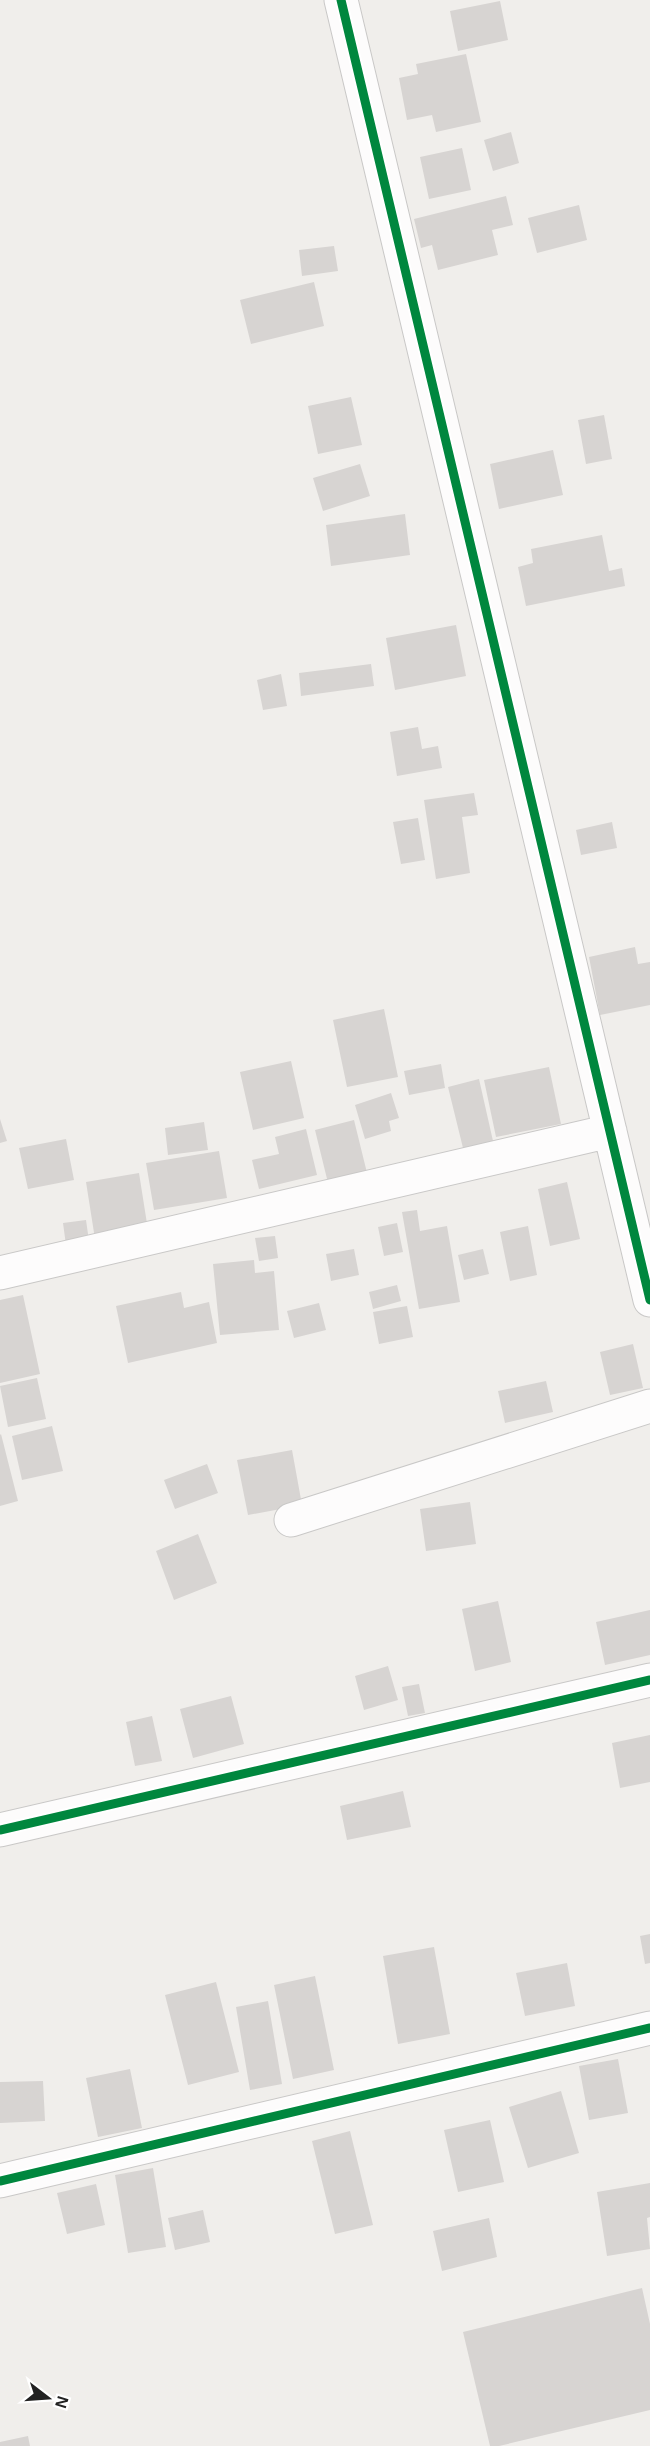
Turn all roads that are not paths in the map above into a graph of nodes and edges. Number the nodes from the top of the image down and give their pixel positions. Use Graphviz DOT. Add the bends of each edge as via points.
graph roads {
  1 [pos="341,0"];
  2 [pos="610,1131"];
  3 [pos="0,1273"];
  4 [pos="650,1300"];
  5 [pos="650,1406"];
  6 [pos="291,1520"];
  7 [pos="650,1680"];
  8 [pos="0,1830"];
  9 [pos="650,2028"];
  10 [pos="0,2181"];
  1 -- 2 [label="street"];
  2 -- 3 [label="street"];
  2 -- 4 [label="street"];
  5 -- 6 [label="street"];
  7 -- 8 [label="street"];
  9 -- 10 [label="street"];
}
